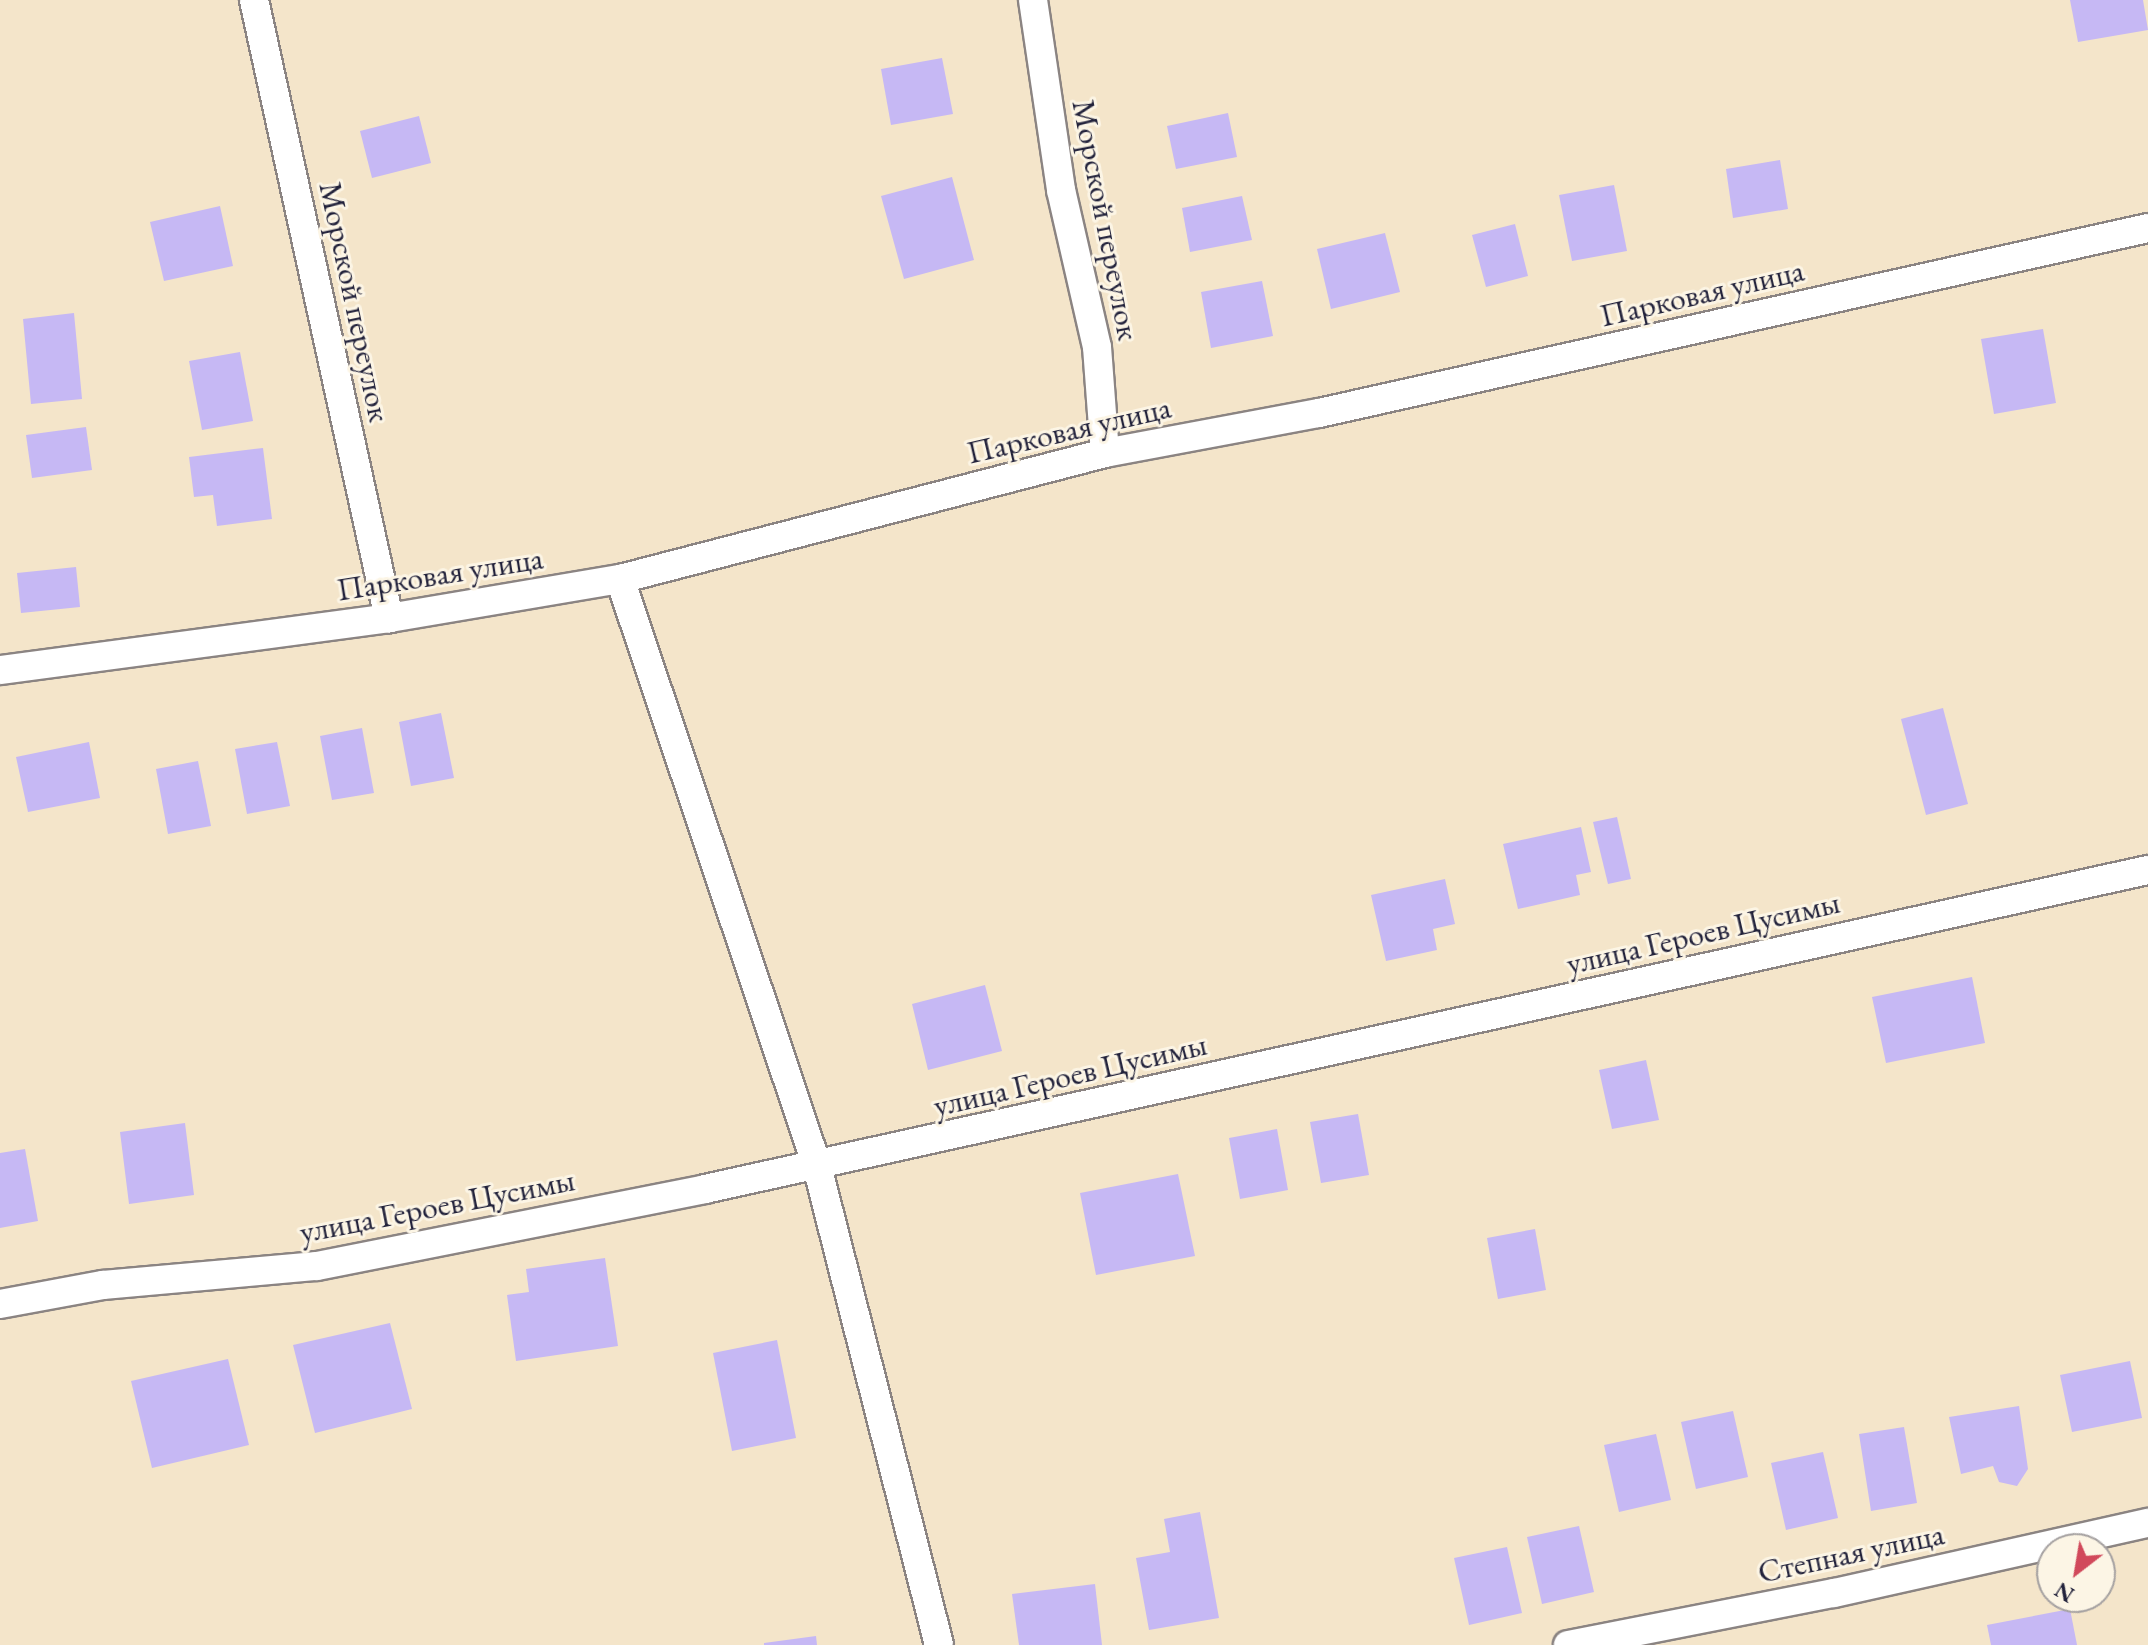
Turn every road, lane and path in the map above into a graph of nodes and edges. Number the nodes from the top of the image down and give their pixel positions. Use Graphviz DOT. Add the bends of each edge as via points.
graph roads {
  1 [pos="254,0"];
  2 [pos="1033,0"];
  3 [pos="2148,228"];
  4 [pos="1105,453"];
  5 [pos="620,579"];
  6 [pos="389,618"];
  7 [pos="0,670"];
  8 [pos="2148,870"];
  9 [pos="817,1166"];
  10 [pos="0,1304"];
  11 [pos="2148,1523"];
  12 [pos="939,1645"];
  13 [pos="1568,1645"];
  1 -- 6 [label="street, Морской переулок"];
  2 -- 4 [label="street, Морской переулок" via="1061,190 1097,347"];
  3 -- 4 [label="street, Парковая улица" via="1319,413"];
  4 -- 5 [label="street, Парковая улица"];
  5 -- 6 [label="street, Парковая улица"];
  5 -- 9 [label="street"];
  6 -- 7 [label="street, Парковая улица"];
  8 -- 9 [label="street, улица Героев Цусимы"];
  9 -- 10 [label="street, улица Героев Цусимы" via="317,1266 103,1285"];
  9 -- 12 [label="street"];
  11 -- 13 [label="street, Степная улица"];
}
